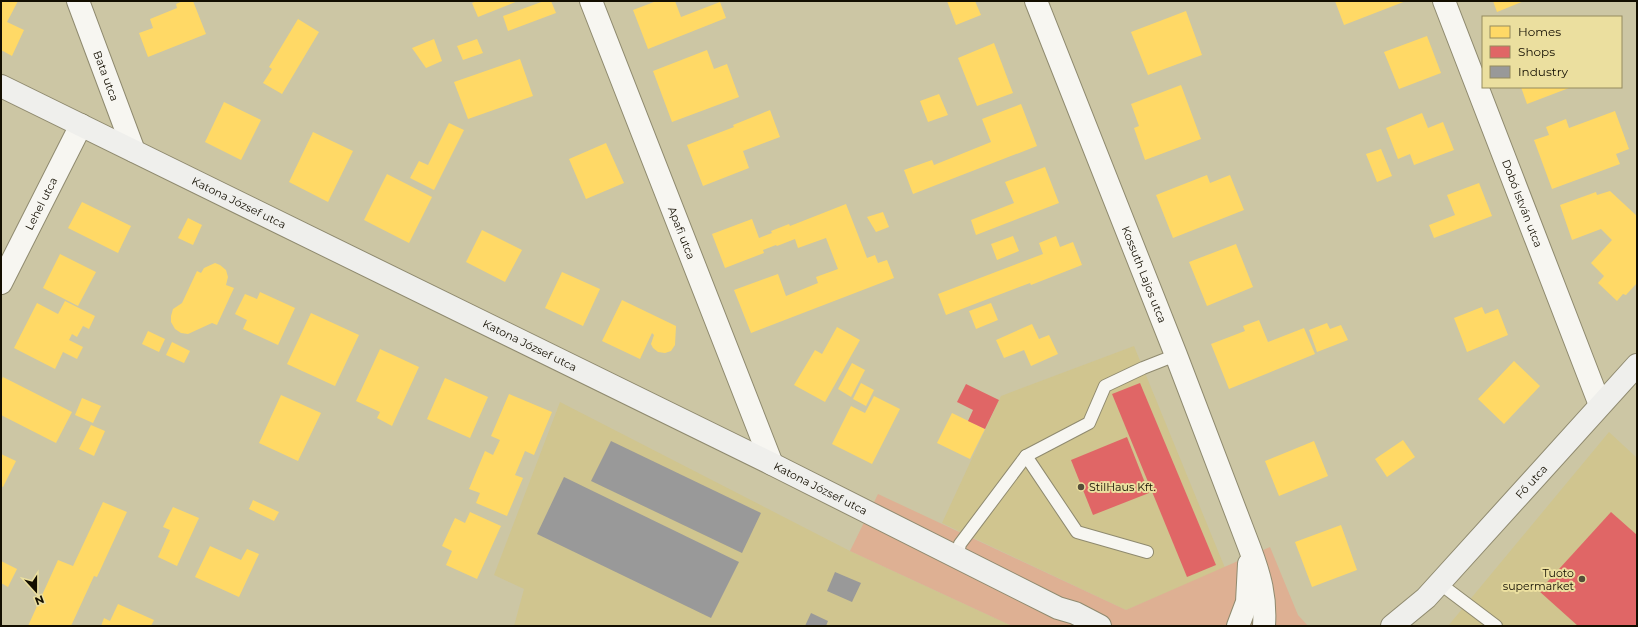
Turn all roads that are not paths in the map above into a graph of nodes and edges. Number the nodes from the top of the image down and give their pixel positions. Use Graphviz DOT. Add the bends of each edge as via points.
graph roads {
  1 [pos="78,1"];
  2 [pos="591,1"];
  3 [pos="1036,1"];
  4 [pos="1444,1"];
  5 [pos="1,86"];
  6 [pos="81,125"];
  7 [pos="134,151"];
  8 [pos="1,282"];
  9 [pos="1176,355"];
  10 [pos="1637,365"];
  11 [pos="1600,405"];
  12 [pos="1026,456"];
  13 [pos="772,464"];
  14 [pos="1250,549"];
  15 [pos="1147,552"];
  16 [pos="957,558"];
  17 [pos="1433,591"];
  18 [pos="1058,608"];
  19 [pos="1074,626"];
  20 [pos="1100,626"];
  21 [pos="1238,626"];
  22 [pos="1264,626"];
  23 [pos="1392,626"];
  24 [pos="1414,626"];
  25 [pos="1496,626"];
  1 -- 7 [label="street, Bata utca"];
  2 -- 13 [label="street, Apafi utca"];
  3 -- 9 [label="street, Kossuth Lajos utca"];
  4 -- 11 [label="street, Dobó István utca"];
  5 -- 6 [label="main road, Katona József utca"];
  6 -- 7 [label="main road, Katona József utca"];
  6 -- 8 [label="street, Lehel utca"];
  7 -- 13 [label="main road, Katona József utca"];
  9 -- 12 [label="lane" via="1104,386 1089,423"];
  9 -- 14 [label="street, Kossuth Lajos utca"];
  10 -- 11 [label="main road, Fő utca"];
  11 -- 17 [label="main road, Fő utca"];
  12 -- 15 [label="lane" via="1077,532"];
  12 -- 16 [label="lane" via="960,544"];
  13 -- 16 [label="main road, Katona József utca"];
  14 -- 21 [label="street, Kossuth Lajos utca" via="1247,602"];
  14 -- 22 [label="street, Kossuth Lajos utca" via="1265,601"];
  16 -- 18 [label="main road, Katona József utca"];
  17 -- 23 [label="main road, Fő utca"];
  17 -- 24 [label="main road, Fő utca"];
  17 -- 25 [label="lane"];
  18 -- 19 [label="main road, Katona József utca"];
  18 -- 20 [label="main road, Katona József utca" via="1075,613"];
}
